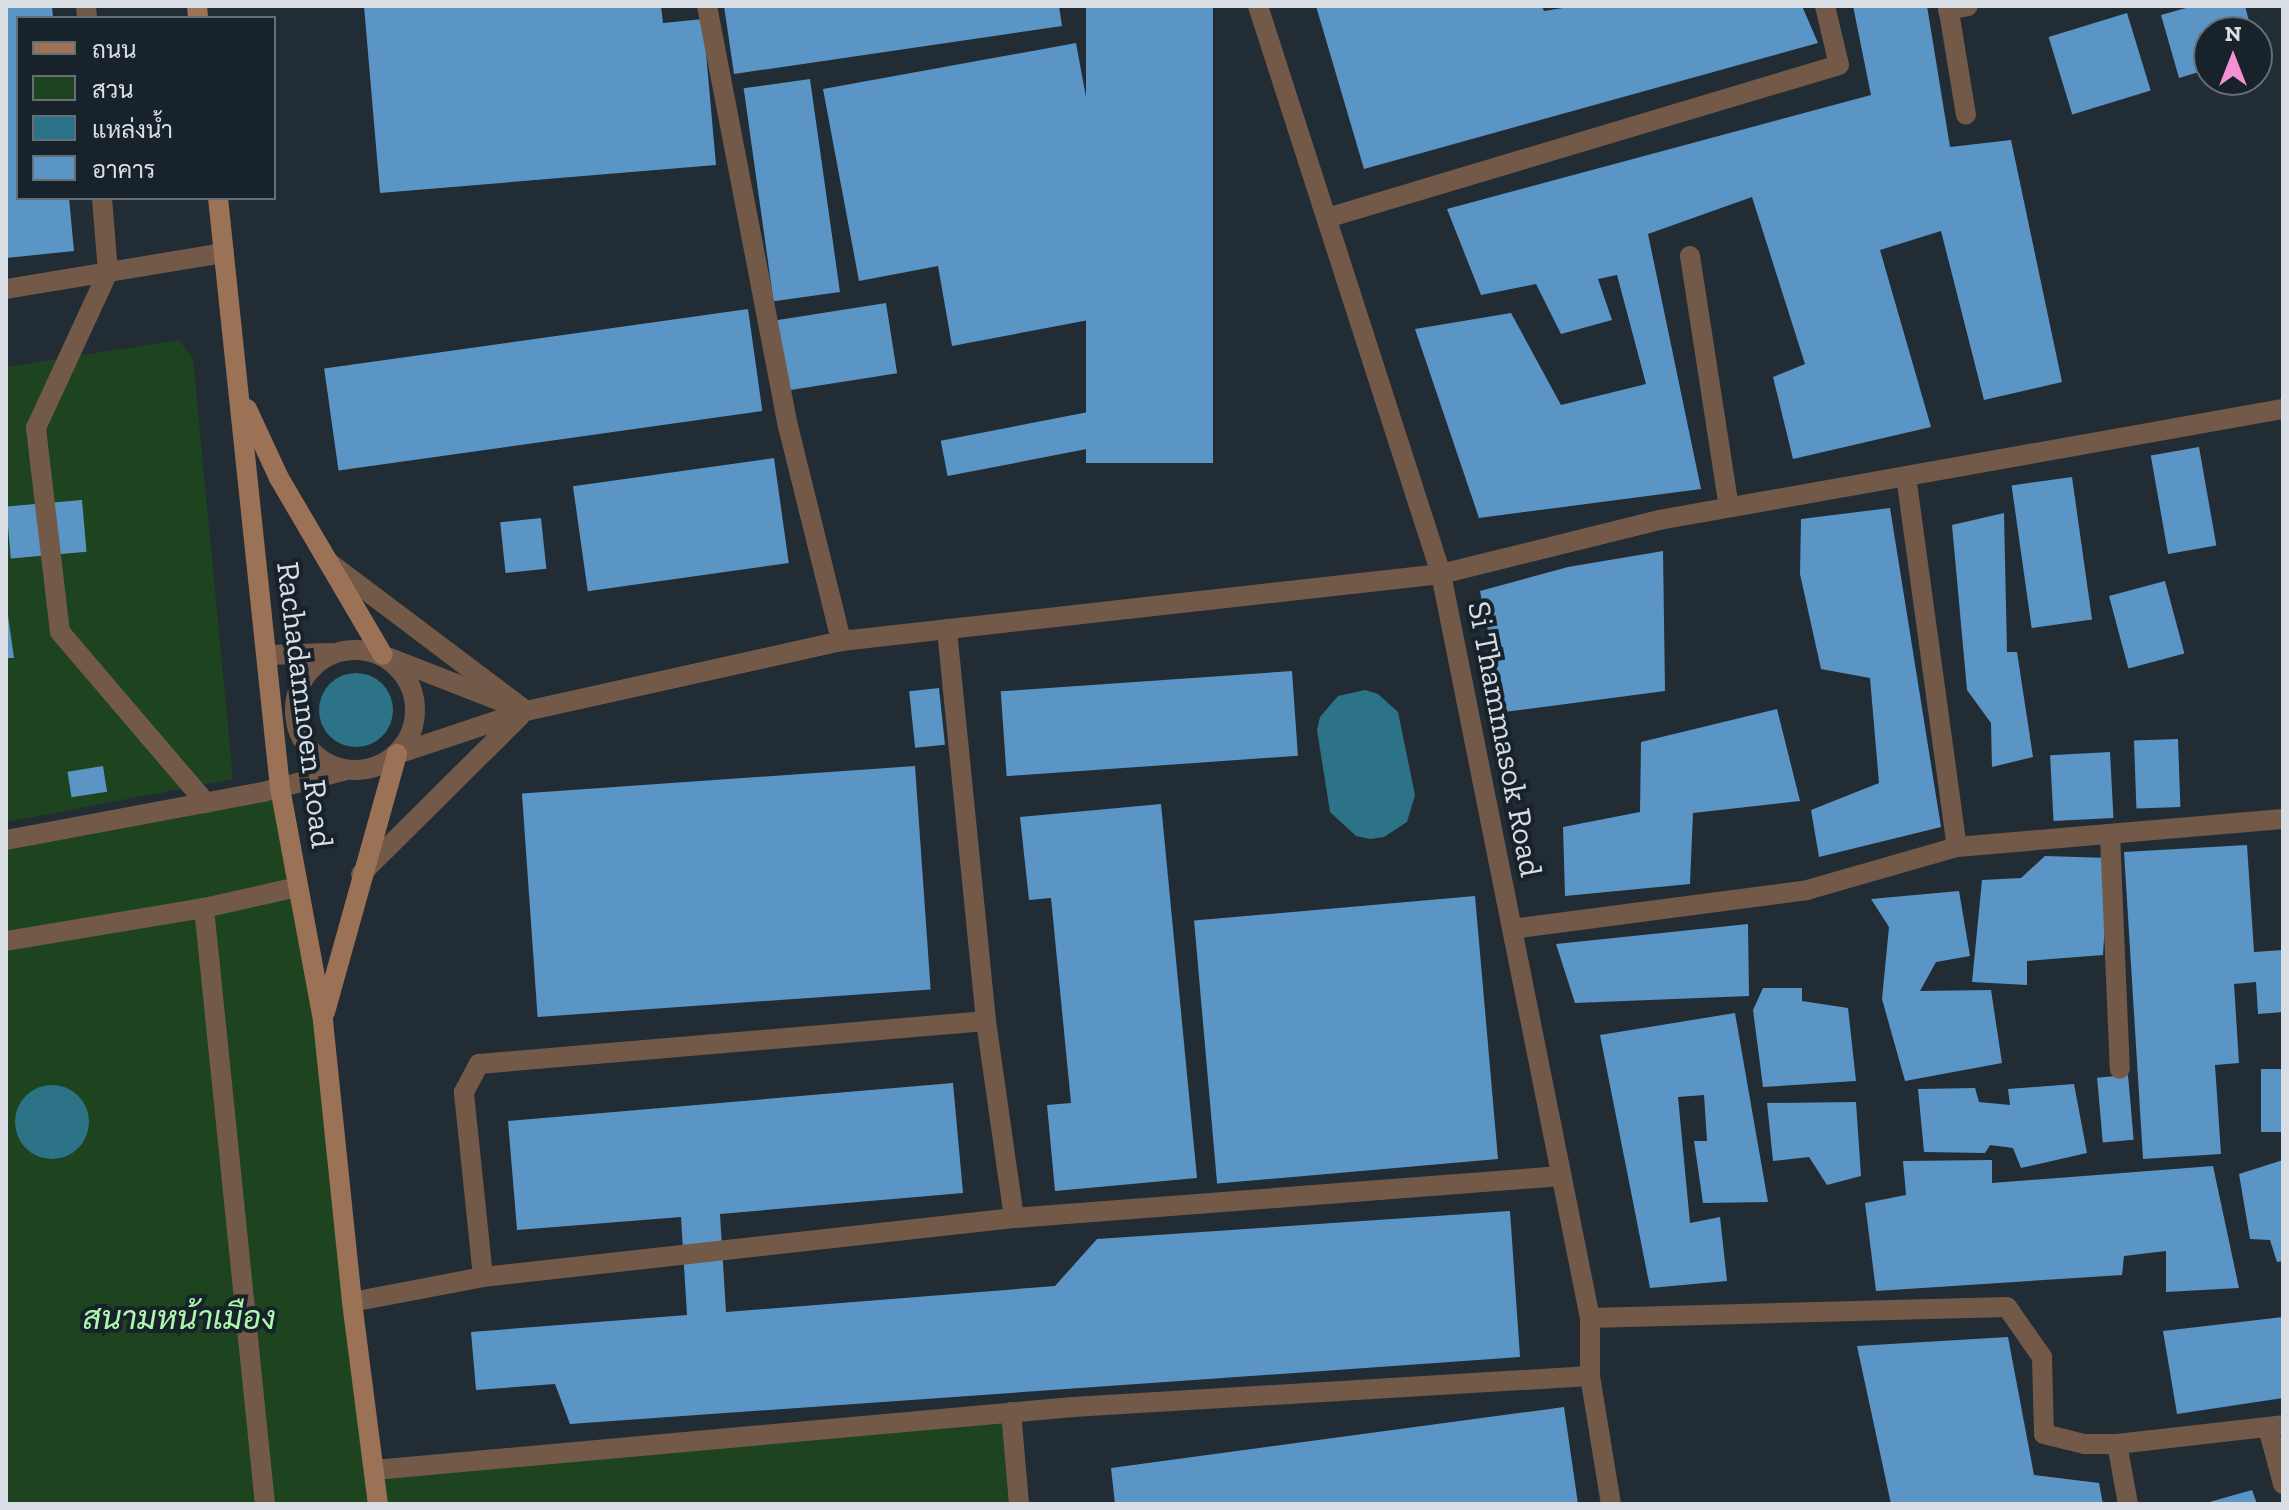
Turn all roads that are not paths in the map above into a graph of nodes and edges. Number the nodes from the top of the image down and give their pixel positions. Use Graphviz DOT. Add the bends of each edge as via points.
graph roads {
  1 [pos="707,6"];
  2 [pos="1258,6"];
  3 [pos="1825,6"];
  4 [pos="1955,7"];
  5 [pos="1966,115"];
  6 [pos="102,200"];
  7 [pos="218,200"];
  8 [pos="1327,218"];
  9 [pos="224,253"];
  10 [pos="1690,256"];
  11 [pos="108,272"];
  12 [pos="6,289"];
  13 [pos="240,394"];
  14 [pos="2283,409"];
  15 [pos="1906,476"];
  16 [pos="1729,507"];
  17 [pos="327,562"];
  18 [pos="1441,574"];
  19 [pos="947,629"];
  20 [pos="841,641"];
  21 [pos="333,653"];
  22 [pos="267,655"];
  23 [pos="383,655"];
  24 [pos="526,711"];
  25 [pos="397,754"];
  26 [pos="348,770"];
  27 [pos="280,788"];
  28 [pos="206,803"];
  29 [pos="2283,819"];
  30 [pos="2110,835"];
  31 [pos="6,840"];
  32 [pos="1957,847"];
  33 [pos="361,875"];
  34 [pos="298,887"];
  35 [pos="204,908"];
  36 [pos="1512,929"];
  37 [pos="6,941"];
  38 [pos="323,1021"];
  39 [pos="986,1021"];
  40 [pos="2120,1069"];
  41 [pos="1561,1176"];
  42 [pos="1014,1218"];
  43 [pos="483,1277"];
  44 [pos="352,1302"];
  45 [pos="1590,1318"];
  46 [pos="1590,1376"];
  47 [pos="1011,1412"];
  48 [pos="2275,1426"];
  49 [pos="2117,1444"];
  50 [pos="374,1470"];
  51 [pos="2283,1484"];
  52 [pos="265,1504"];
  53 [pos="378,1504"];
  54 [pos="1019,1504"];
  55 [pos="1611,1504"];
  56 [pos="2128,1504"];
  1 -- 20 [label="street" via="787,422"];
  2 -- 8 [label="street, Si Thammasok Road"];
  3 -- 8 [label="street" via="1839,65"];
  4 -- 5 [label="street"];
  6 -- 11 [label="street"];
  7 -- 9 [label="main road, Rachadamnoen Road"];
  8 -- 18 [label="street, Si Thammasok Road"];
  9 -- 11 [label="street"];
  9 -- 13 [label="main road, Rachadamnoen Road"];
  10 -- 16 [label="street"];
  11 -- 12 [label="street"];
  11 -- 28 [label="street" via="36,428 60,632"];
  13 -- 17 [label="main road, Rachadamnoen Road"];
  13 -- 22 [label="main road, Rachadamnoen Road"];
  14 -- 15 [label="street"];
  15 -- 16 [label="street"];
  15 -- 32 [label="street"];
  16 -- 18 [label="street"];
  17 -- 23 [label="main road, Rachadamnoen Road"];
  17 -- 24 [label="street"];
  18 -- 19 [label="street"];
  18 -- 36 [label="street, Si Thammasok Road"];
  19 -- 20 [label="street"];
  19 -- 39 [label="street"];
  20 -- 24 [label="street"];
  21 -- 22 [label="street"];
  21 -- 23 [label="street" via="349,649"];
  21 -- 26 [label="street" via="304,675 294,709 296,727 315,756"];
  22 -- 27 [label="main road, Rachadamnoen Road"];
  23 -- 24 [label="street"];
  23 -- 25 [label="street" via="398,667 415,701 409,739"];
  24 -- 25 [label="street"];
  24 -- 33 [label="street"];
  25 -- 26 [label="street" via="382,764"];
  25 -- 33 [label="main road, Rachadamnoen Road"];
  26 -- 27 [label="street"];
  27 -- 28 [label="street"];
  27 -- 34 [label="main road, Rachadamnoen Road"];
  28 -- 31 [label="street"];
  29 -- 30 [label="street"];
  30 -- 32 [label="street"];
  30 -- 40 [label="street"];
  32 -- 36 [label="street" via="1807,890"];
  33 -- 38 [label="main road, Rachadamnoen Road"];
  34 -- 35 [label="street"];
  34 -- 38 [label="main road, Rachadamnoen Road"];
  35 -- 37 [label="street"];
  35 -- 52 [label="street"];
  36 -- 41 [label="street, Si Thammasok Road"];
  38 -- 44 [label="main road, Rachadamnoen Road"];
  39 -- 42 [label="street"];
  39 -- 43 [label="street" via="479,1064 464,1092"];
  41 -- 42 [label="street"];
  41 -- 45 [label="street, Si Thammasok Road"];
  42 -- 43 [label="street"];
  43 -- 44 [label="street"];
  44 -- 50 [label="main road, Rachadamnoen Road"];
  45 -- 46 [label="street, Si Thammasok Road"];
  45 -- 49 [label="street" via="2007,1307 2042,1357 2044,1434 2084,1444"];
  46 -- 47 [label="street"];
  46 -- 55 [label="street, Si Thammasok Road"];
  47 -- 50 [label="street"];
  47 -- 54 [label="street"];
  48 -- 49 [label="street"];
  48 -- 51 [label="street"];
  49 -- 56 [label="street"];
  50 -- 53 [label="main road, Rachadamnoen Road"];
}
